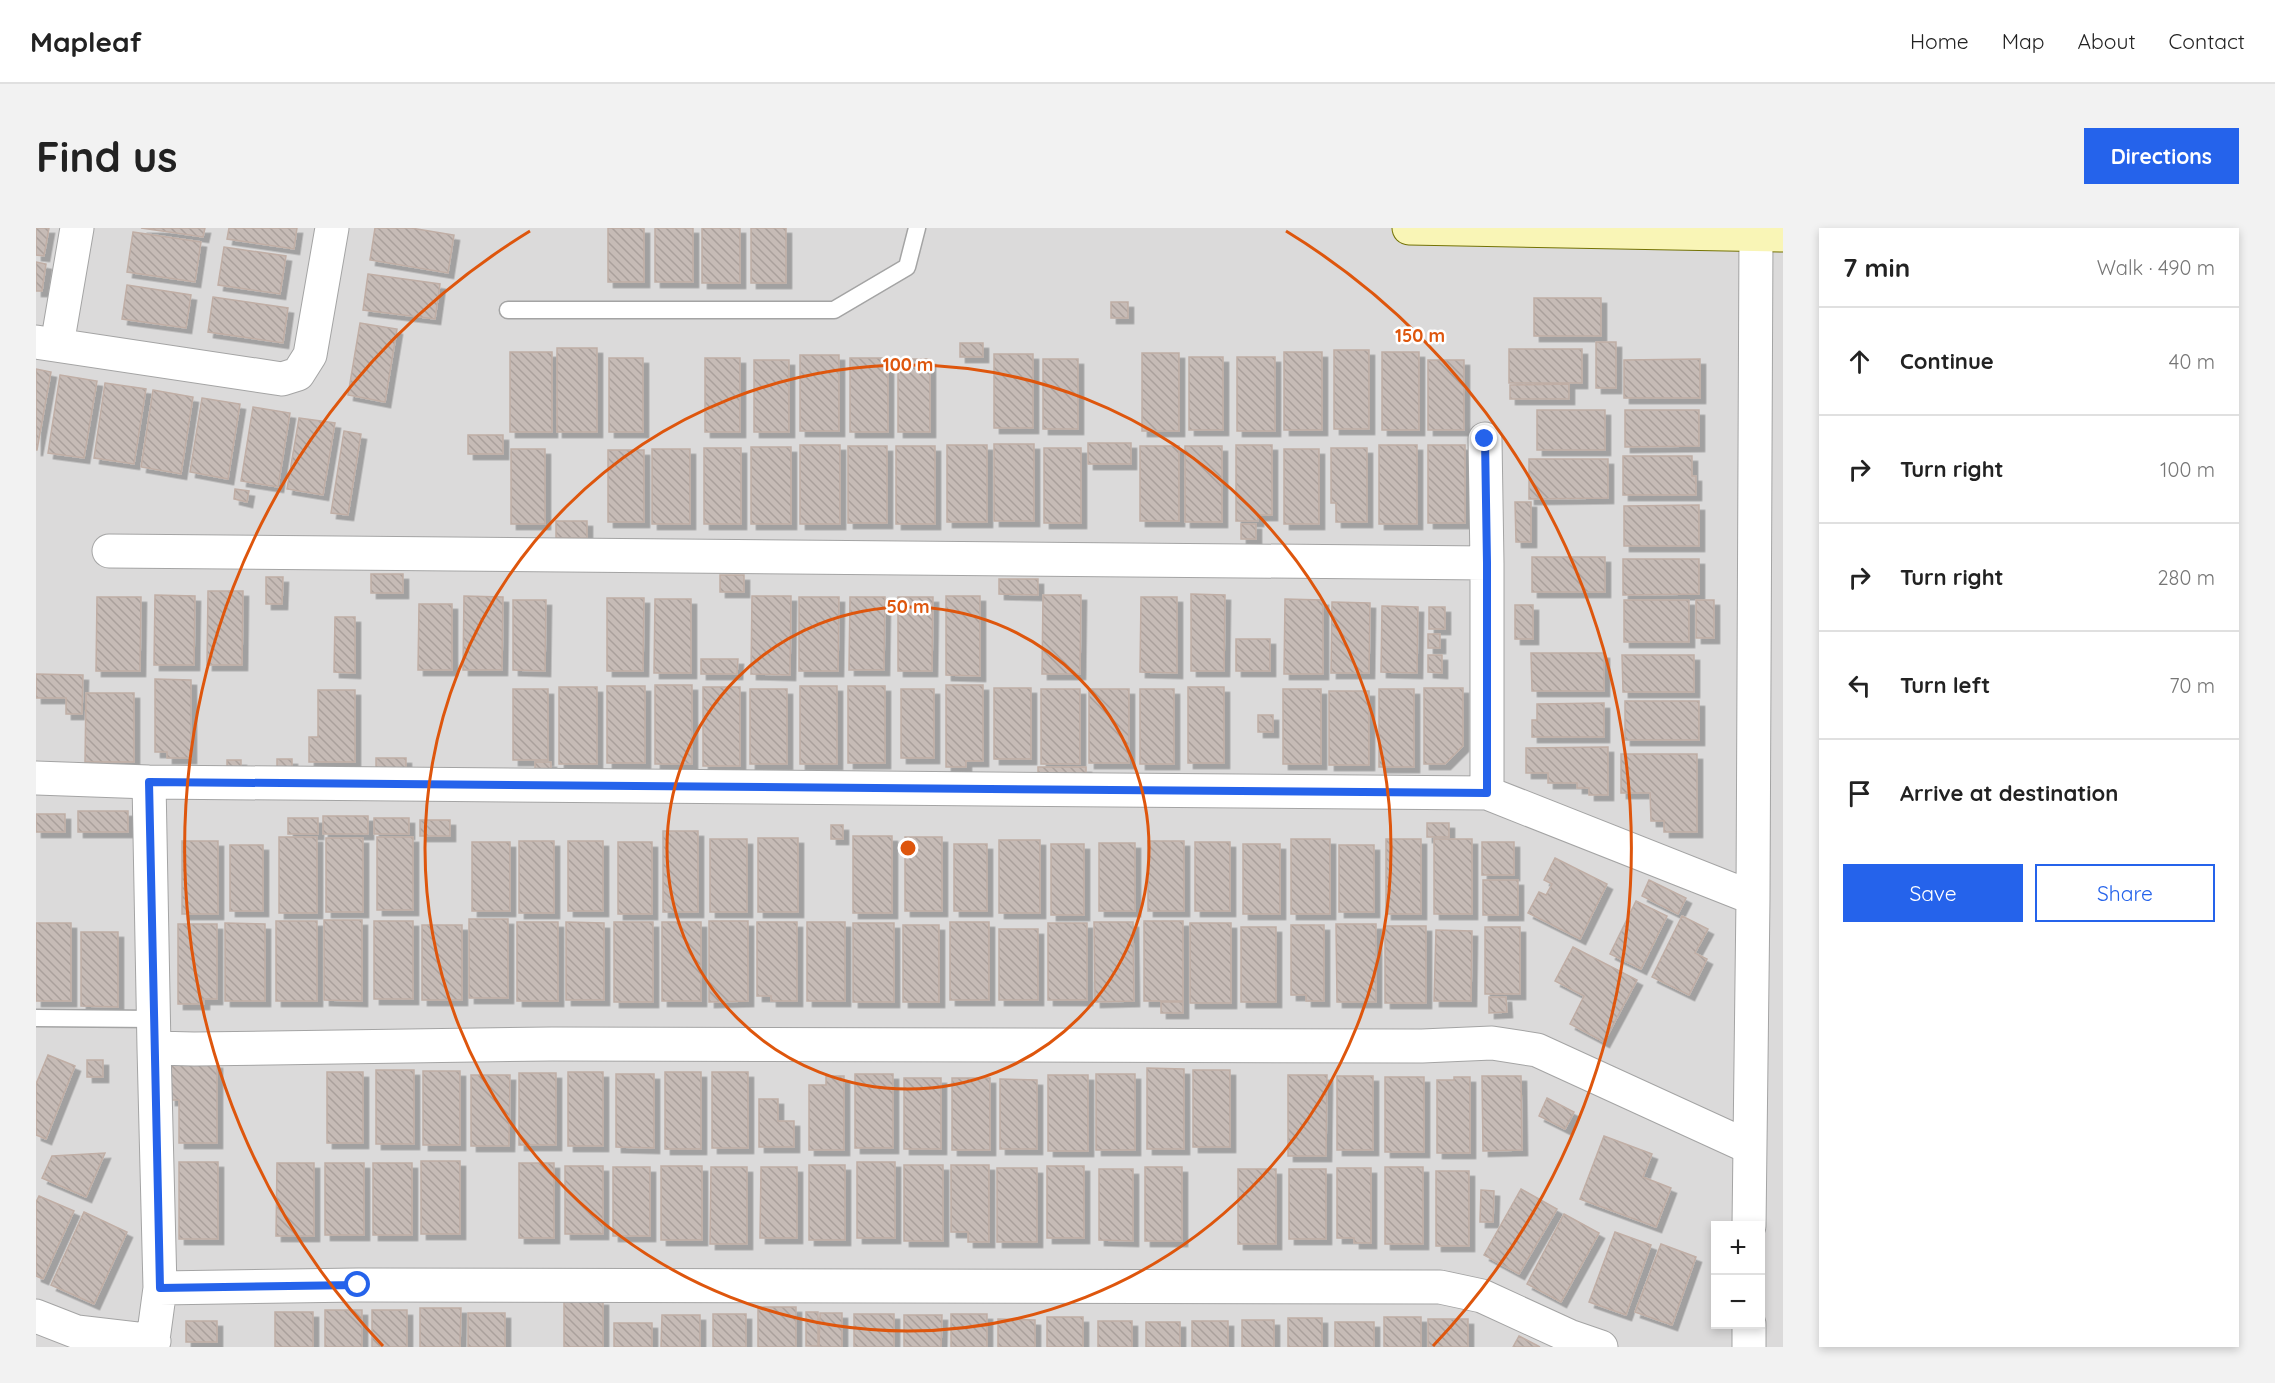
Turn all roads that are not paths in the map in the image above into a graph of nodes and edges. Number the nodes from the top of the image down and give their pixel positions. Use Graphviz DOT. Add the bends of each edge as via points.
graph roads {
  1 [pos="77,228"];
  2 [pos="332,228"];
  3 [pos="917,228"];
  4 [pos="1409,228"];
  5 [pos="1686,230"];
  6 [pos="1770,235"];
  7 [pos="508,310"];
  8 [pos="47,343"];
  9 [pos="1485,439"];
  10 [pos="109,551"];
  11 [pos="1487,563"];
  12 [pos="36,778"];
  13 [pos="149,782"];
  14 [pos="1487,793"];
  15 [pos="1753,898"];
  16 [pos="36,1018"];
  17 [pos="154,1033"];
  18 [pos="1749,1147"];
  19 [pos="1749,1221"];
  20 [pos="160,1288"];
  21 [pos="36,1316"];
  22 [pos="1749,1329"];
  23 [pos="153,1344"];
  24 [pos="1601,1347"];
  25 [pos="1749,1347"];
  1 -- 8 [label="street"];
  2 -- 8 [label="street" via="310,355 298,374 282,379"];
  3 -- 7 [label="lane" via="907,267 834,310"];
  4 -- 5 [label="street"];
  5 -- 6 [label="street"];
  6 -- 15 [label="street"];
  9 -- 11 [label="street"];
  10 -- 11 [label="street"];
  11 -- 14 [label="street"];
  12 -- 13 [label="street"];
  13 -- 14 [label="street"];
  13 -- 17 [label="street"];
  14 -- 15 [label="street"];
  15 -- 18 [label="street"];
  16 -- 17 [label="lane"];
  17 -- 18 [label="street" via="217,1049 552,1044 1492,1043 1537,1050"];
  17 -- 20 [label="street"];
  18 -- 19 [label="street"];
  20 -- 23 [label="street"];
  20 -- 24 [label="street" via="1440,1287 1482,1296"];
  21 -- 23 [label="street" via="77,1332"];
  22 -- 25 [label="street"];
}
